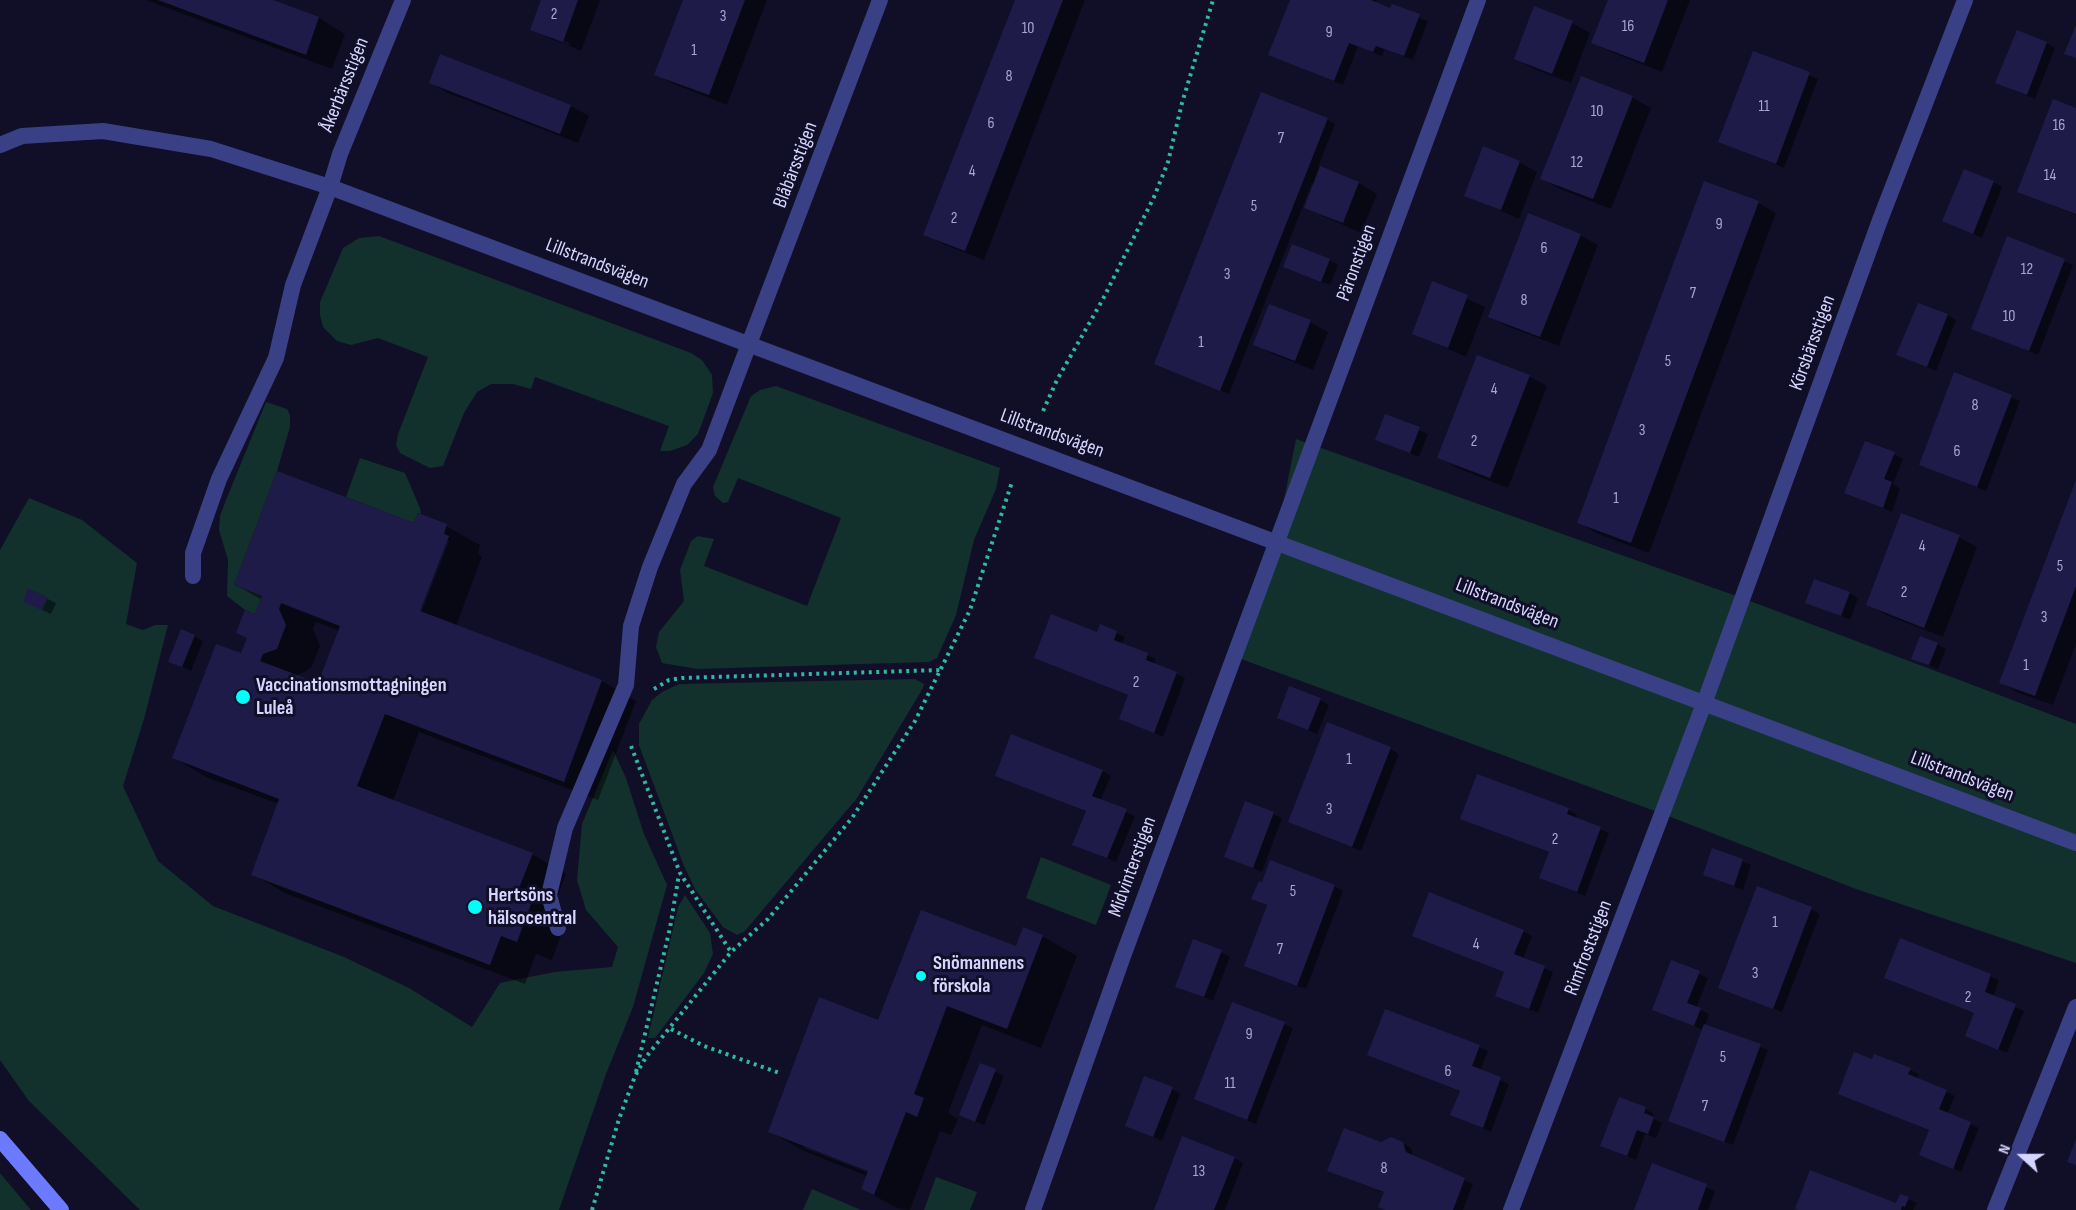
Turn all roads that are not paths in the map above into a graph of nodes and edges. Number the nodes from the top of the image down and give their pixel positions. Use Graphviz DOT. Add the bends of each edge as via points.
graph roads {
  1 [pos="403,0"];
  2 [pos="880,0"];
  3 [pos="1479,0"];
  4 [pos="1965,0"];
  5 [pos="0,145"];
  6 [pos="330,187"];
  7 [pos="749,344"];
  8 [pos="1277,540"];
  9 [pos="193,576"];
  10 [pos="1706,701"];
  11 [pos="2076,843"];
  12 [pos="558,928"];
  13 [pos="2076,1007"];
  14 [pos="0,1139"];
  15 [pos="61,1210"];
  16 [pos="1033,1210"];
  17 [pos="1511,1210"];
  18 [pos="1995,1210"];
  1 -- 6 [label="street, Åkerbärsstigen"];
  2 -- 7 [label="street, Blåbärsstigen"];
  3 -- 8 [label="street, Päronstigen"];
  4 -- 10 [label="street, Körsbärsstigen" via="1880,220"];
  5 -- 6 [label="street, Lillstrandsvägen" via="22,136 104,131 211,149"];
  6 -- 7 [label="street, Lillstrandsvägen"];
  6 -- 9 [label="street, Åkerbärsstigen" via="293,285 276,358 219,479 193,553"];
  7 -- 8 [label="street, Lillstrandsvägen"];
  7 -- 12 [label="street, Blåbärsstigen" via="709,450 684,484 650,567 631,626 626,685 564,828 549,895"];
  8 -- 10 [label="street, Lillstrandsvägen"];
  8 -- 16 [label="street, Midvinterstigen"];
  10 -- 11 [label="street, Lillstrandsvägen"];
  10 -- 17 [label="street, Rimfroststigen"];
  13 -- 18 [label="street"];
  14 -- 15 [label="main road"];
}
